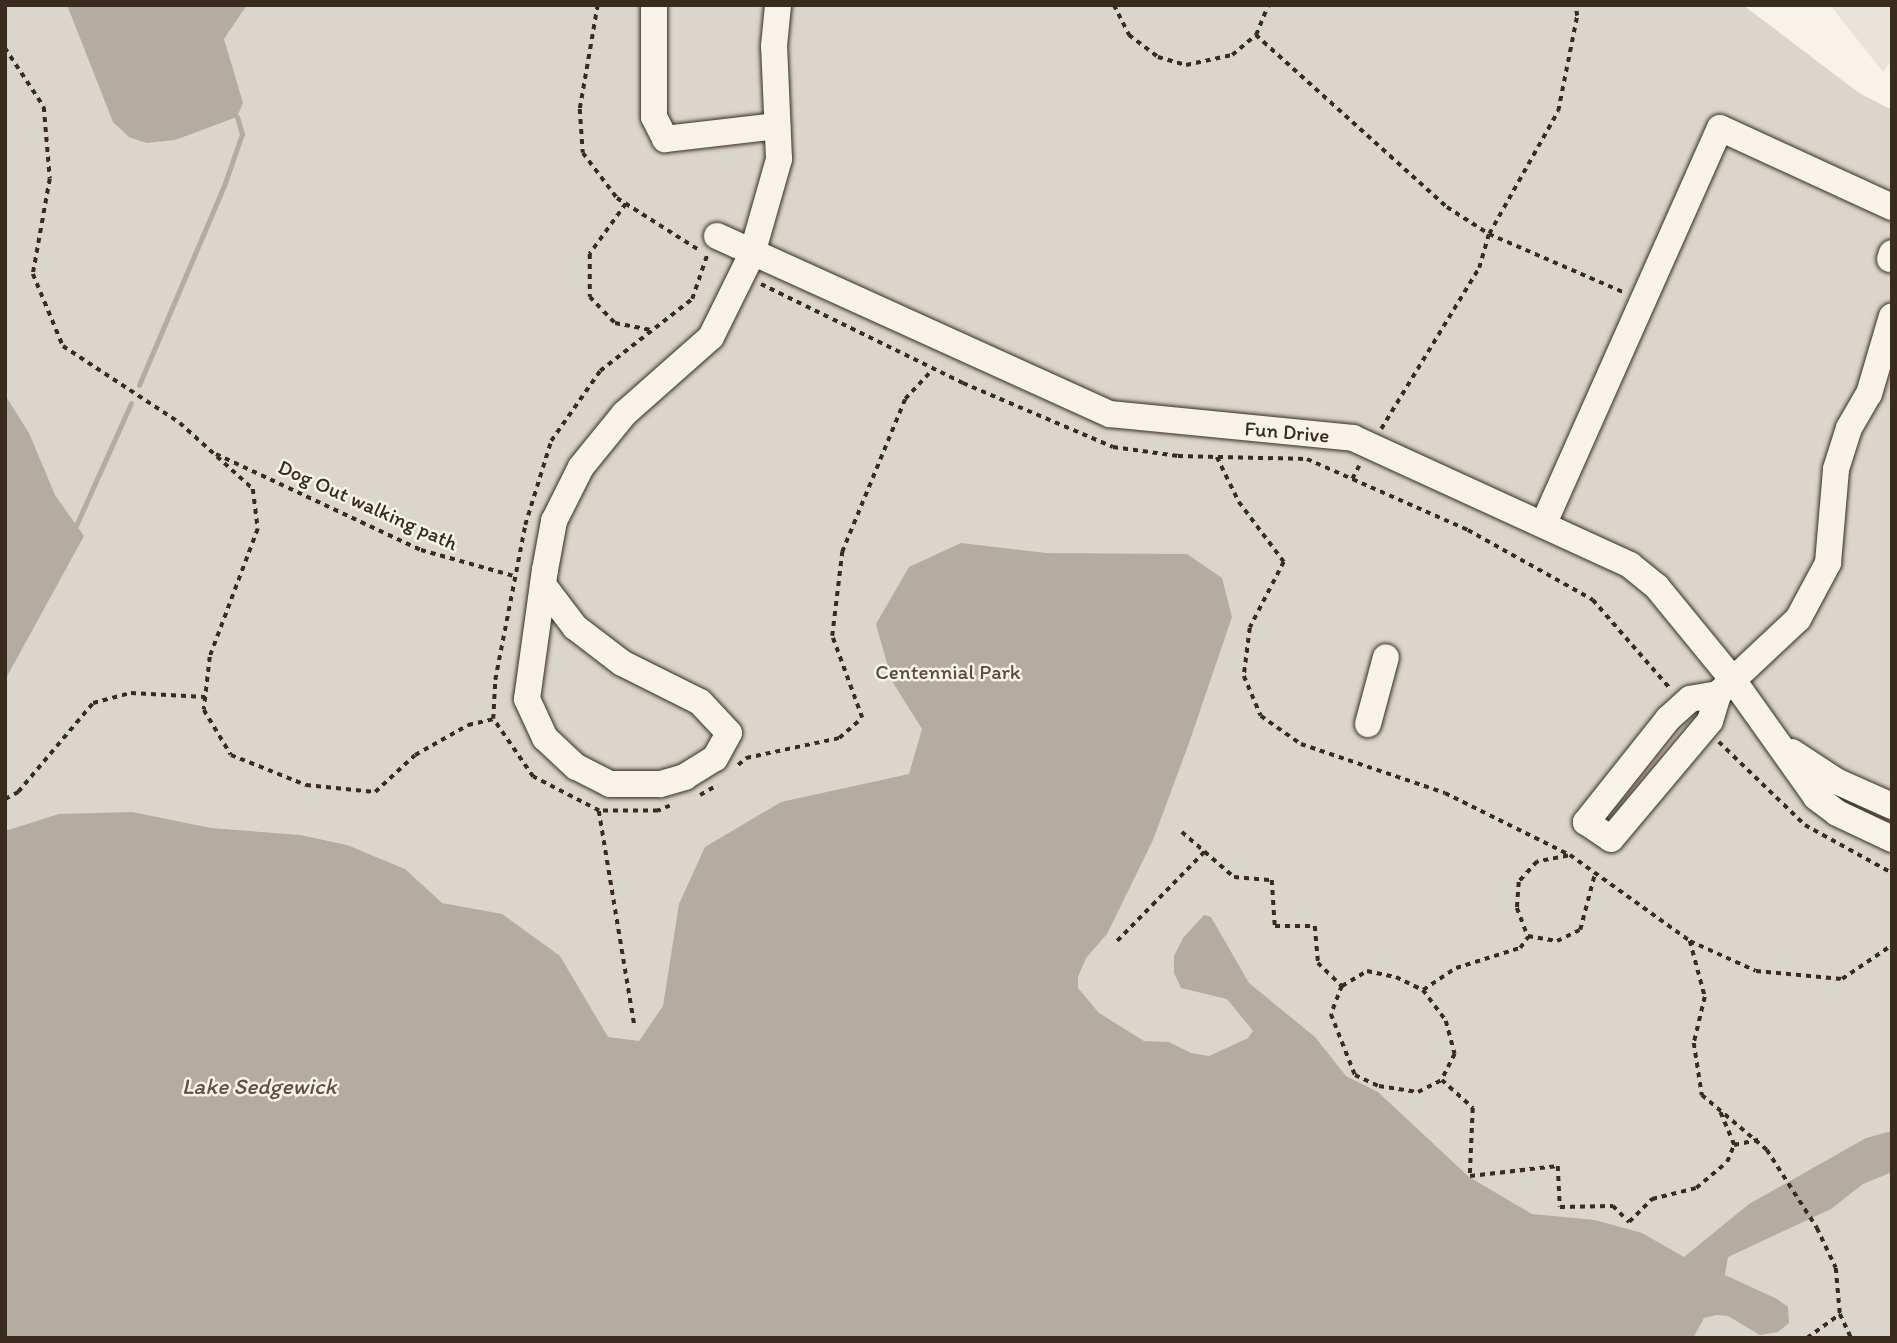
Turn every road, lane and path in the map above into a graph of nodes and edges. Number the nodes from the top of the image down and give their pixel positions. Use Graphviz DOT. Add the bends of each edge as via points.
graph roads {
  1 [pos="598,5"];
  2 [pos="654,5"];
  3 [pos="778,5"];
  4 [pos="1114,5"];
  5 [pos="1268,5"];
  6 [pos="1575,5"];
  7 [pos="1256,35"];
  8 [pos="5,47"];
  9 [pos="777,126"];
  10 [pos="626,204"];
  11 [pos="1892,207"];
  12 [pos="1489,234"];
  13 [pos="712,245"];
  14 [pos="747,264"];
  15 [pos="1643,301"];
  16 [pos="1892,316"];
  17 [pos="652,330"];
  18 [pos="934,368"];
  19 [pos="1880,387"];
  20 [pos="1371,447"];
  21 [pos="212,452"];
  22 [pos="1217,457"];
  23 [pos="1352,479"];
  24 [pos="1544,523"];
  25 [pos="514,576"];
  26 [pos="543,585"];
  27 [pos="1386,657"];
  28 [pos="1725,687"];
  29 [pos="205,697"];
  30 [pos="1684,704"];
  31 [pos="493,719"];
  32 [pos="1368,724"];
  33 [pos="1704,727"];
  34 [pos="1784,747"];
  35 [pos="1628,765"];
  36 [pos="728,775"];
  37 [pos="719,783"];
  38 [pos="1654,784"];
  39 [pos="697,796"];
  40 [pos="5,799"];
  41 [pos="684,801"];
  42 [pos="1892,806"];
  43 [pos="599,811"];
  44 [pos="1182,831"];
  45 [pos="1892,839"];
  46 [pos="1205,851"];
  47 [pos="1570,855"];
  48 [pos="1595,873"];
  49 [pos="1892,873"];
  50 [pos="1528,936"];
  51 [pos="1117,941"];
  52 [pos="1690,941"];
  53 [pos="1892,945"];
  54 [pos="1342,986"];
  55 [pos="1423,990"];
  56 [pos="635,1028"];
  57 [pos="1442,1080"];
  58 [pos="1719,1110"];
  59 [pos="1759,1140"];
  60 [pos="1734,1144"];
  61 [pos="1840,1314"];
  62 [pos="1807,1338"];
  63 [pos="1851,1338"];
  1 -- 10 [label="path" via="580,109 583,153"];
  2 -- 9 [label="lane" via="654,117 665,139"];
  3 -- 9 [label="lane" via="774,46"];
  4 -- 7 [label="path" via="1129,35 1158,57 1186,65 1232,55"];
  5 -- 7 [label="path"];
  6 -- 12 [label="path" via="1577,16 1558,111"];
  7 -- 12 [label="path" via="1447,207"];
  8 -- 21 [label="path" via="44,107 50,179 33,274 62,346 180,423"];
  9 -- 14 [label="lane" via="779,159"];
  10 -- 13 [label="path"];
  10 -- 17 [label="path" via="590,254 590,297 615,323"];
  11 -- 15 [label="lane" via="1720,128"];
  12 -- 15 [label="path"];
  12 -- 20 [label="path" via="1479,268"];
  13 -- 14 [label="lane, Fun Drive"];
  13 -- 14 [label="path"];
  13 -- 17 [label="path" via="692,299"];
  14 -- 18 [label="path"];
  14 -- 20 [label="lane, Fun Drive" via="1110,414 1353,438"];
  14 -- 26 [label="lane" via="711,337 624,415 581,467 554,521"];
  15 -- 24 [label="lane"];
  16 -- 19 [label="lane"];
  17 -- 25 [label="path" via="600,371 551,441"];
  18 -- 22 [label="path" via="1113,447"];
  18 -- 36 [label="path" via="905,400 842,552 832,636 862,718 839,738 746,758"];
  19 -- 28 [label="lane" via="1849,428 1836,469 1828,562 1798,619"];
  20 -- 23 [label="path"];
  20 -- 24 [label="lane, Fun Drive"];
  21 -- 25 [label="path, Dog Out walking path" via="421,550"];
  21 -- 29 [label="path" via="253,489 258,529 209,657"];
  22 -- 23 [label="path" via="1307,459"];
  22 -- 47 [label="path" via="1239,502 1284,562 1250,628 1244,676 1261,716 1301,744 1446,793"];
  23 -- 30 [label="path" via="1468,530 1593,600"];
  24 -- 28 [label="lane, Fun Drive" via="1630,565 1657,587"];
  25 -- 31 [label="path" via="495,680"];
  26 -- 26 [label="lane" via="527,699 545,738 576,768 610,784 660,784 685,777 715,758 729,733 700,702 622,663 575,628"];
  27 -- 32 [label="lane"];
  28 -- 30 [label="lane"];
  28 -- 33 [label="lane"];
  28 -- 34 [label="lane, Fun Drive"];
  29 -- 31 [label="path" via="204,710 231,755 306,785 375,792 415,755 468,725"];
  29 -- 40 [label="path" via="131,693 93,703 18,792"];
  30 -- 35 [label="lane"];
  31 -- 43 [label="path" via="533,777"];
  33 -- 38 [label="lane"];
  33 -- 49 [label="path" via="1805,825"];
  34 -- 42 [label="lane, Fun Drive" via="1836,781"];
  34 -- 45 [label="lane, Fun Drive" via="1816,797"];
  35 -- 38 [label="lane"];
  35 -- 38 [label="lane" via="1586,822 1611,839"];
  37 -- 39 [label="path"];
  41 -- 43 [label="path" via="658,811"];
  43 -- 56 [label="path"];
  44 -- 46 [label="path"];
  46 -- 51 [label="path"];
  46 -- 54 [label="path" via="1234,877 1272,880 1275,926 1315,926 1318,963"];
  47 -- 48 [label="path"];
  47 -- 50 [label="path" via="1537,862 1519,882 1517,908"];
  48 -- 50 [label="path" via="1580,930 1557,941"];
  48 -- 52 [label="path"];
  50 -- 55 [label="path" via="1520,947 1457,968"];
  52 -- 53 [label="path" via="1756,971 1842,979"];
  52 -- 58 [label="path" via="1705,997 1694,1043 1702,1094"];
  54 -- 55 [label="path" via="1367,971 1396,976"];
  54 -- 57 [label="path" via="1331,1014 1355,1075 1378,1086 1418,1092"];
  55 -- 57 [label="path" via="1446,1021 1455,1054"];
  57 -- 60 [label="path" via="1474,1108 1470,1175 1558,1166 1560,1207 1613,1206 1629,1222 1651,1199 1707,1182 1727,1162"];
  58 -- 59 [label="path"];
  58 -- 60 [label="path"];
  59 -- 60 [label="path"];
  59 -- 61 [label="path" via="1836,1268"];
  61 -- 62 [label="path"];
  61 -- 63 [label="path"];
}
